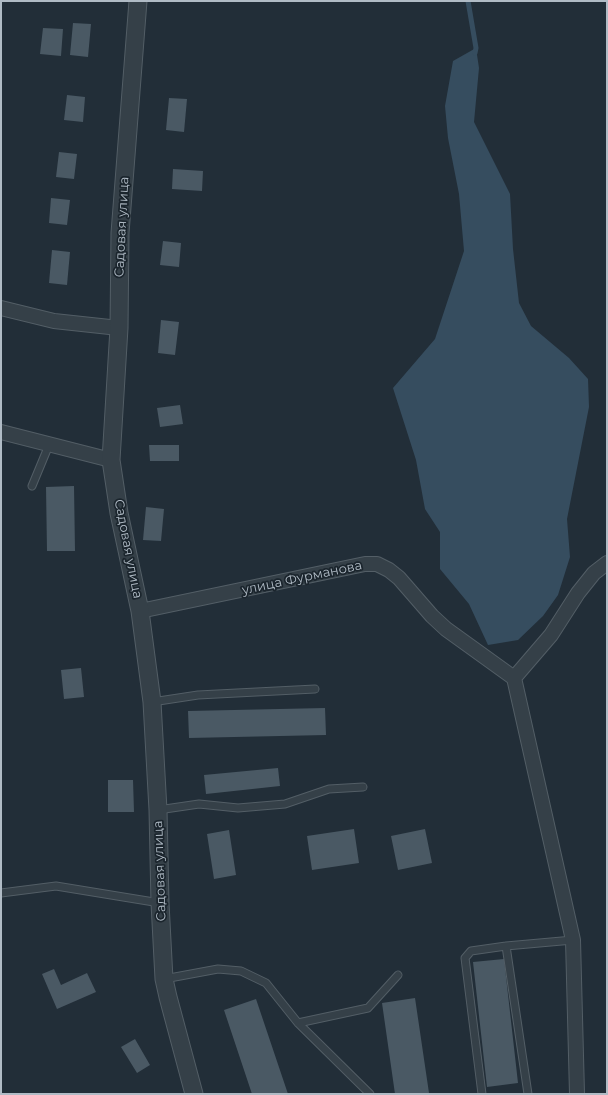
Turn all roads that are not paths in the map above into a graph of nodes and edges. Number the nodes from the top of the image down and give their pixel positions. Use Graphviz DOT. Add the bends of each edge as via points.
graph roads {
  1 [pos="138,1"];
  2 [pos="1,308"];
  3 [pos="120,328"];
  4 [pos="1,432"];
  5 [pos="49,445"];
  6 [pos="111,460"];
  7 [pos="32,486"];
  8 [pos="607,563"];
  9 [pos="140,611"];
  10 [pos="514,678"];
  11 [pos="315,689"];
  12 [pos="152,702"];
  13 [pos="363,787"];
  14 [pos="158,810"];
  15 [pos="1,893"];
  16 [pos="160,903"];
  17 [pos="573,940"];
  18 [pos="506,946"];
  19 [pos="398,975"];
  20 [pos="164,979"];
  21 [pos="298,1022"];
  22 [pos="194,1094"];
  23 [pos="370,1094"];
  24 [pos="482,1094"];
  25 [pos="528,1094"];
  26 [pos="577,1094"];
  1 -- 3 [label="street, Садовая улица" via="120,232"];
  2 -- 3 [label="street" via="54,321"];
  3 -- 6 [label="street, Садовая улица"];
  4 -- 5 [label="street"];
  5 -- 6 [label="street"];
  5 -- 7 [label="lane"];
  6 -- 9 [label="street, Садовая улица" via="119,513"];
  8 -- 10 [label="street" via="594,573 551,635"];
  9 -- 10 [label="street, улица Фурманова" via="365,564 377,564 399,578 446,629"];
  9 -- 12 [label="street, Садовая улица"];
  10 -- 17 [label="street"];
  11 -- 12 [label="lane" via="198,695"];
  12 -- 14 [label="street, Садовая улица"];
  13 -- 14 [label="lane" via="329,789 285,804 238,808 199,804"];
  14 -- 16 [label="street, Садовая улица"];
  15 -- 16 [label="lane" via="56,886"];
  16 -- 20 [label="street, Садовая улица"];
  17 -- 18 [label="lane"];
  17 -- 26 [label="street"];
  18 -- 24 [label="lane" via="471,950 465,958"];
  18 -- 25 [label="lane"];
  19 -- 21 [label="lane" via="368,1008"];
  20 -- 21 [label="lane" via="218,969 241,971 266,983"];
  20 -- 22 [label="street, Садовая улица"];
  21 -- 23 [label="lane"];
}
